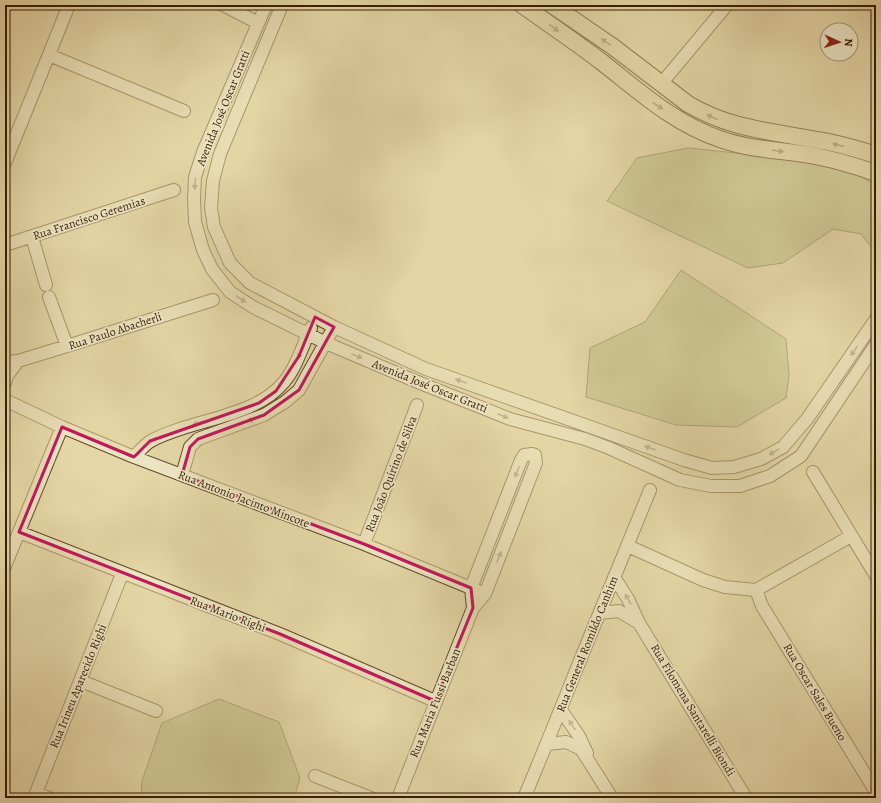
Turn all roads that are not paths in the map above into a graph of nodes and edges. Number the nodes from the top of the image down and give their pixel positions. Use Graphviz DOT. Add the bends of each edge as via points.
graph roads {
  1 [pos="69,5"];
  2 [pos="223,5"];
  3 [pos="265,5"];
  4 [pos="282,5"];
  5 [pos="522,5"];
  6 [pos="552,5"];
  7 [pos="727,5"];
  8 [pos="258,23"];
  9 [pos="49,55"];
  10 [pos="661,84"];
  11 [pos="184,111"];
  12 [pos="876,155"];
  13 [pos="5,163"];
  14 [pos="876,173"];
  15 [pos="174,190"];
  16 [pos="32,237"];
  17 [pos="6,243"];
  18 [pos="46,285"];
  19 [pos="49,297"];
  20 [pos="213,300"];
  21 [pos="315,317"];
  22 [pos="876,319"];
  23 [pos="334,327"];
  24 [pos="308,334"];
  25 [pos="326,343"];
  26 [pos="876,344"];
  27 [pos="67,346"];
  28 [pos="18,361"];
  29 [pos="5,362"];
  30 [pos="5,383"];
  31 [pos="5,400"];
  32 [pos="417,405"];
  33 [pos="62,427"];
  34 [pos="134,458"];
  35 [pos="813,472"];
  36 [pos="182,475"];
  37 [pos="650,490"];
  38 [pos="19,532"];
  39 [pos="851,536"];
  40 [pos="364,544"];
  41 [pos="628,546"];
  42 [pos="5,566"];
  43 [pos="122,574"];
  44 [pos="876,576"];
  45 [pos="614,577"];
  46 [pos="471,588"];
  47 [pos="756,590"];
  48 [pos="485,594"];
  49 [pos="473,608"];
  50 [pos="600,613"];
  51 [pos="639,623"];
  52 [pos="81,681"];
  53 [pos="435,701"];
  54 [pos="561,710"];
  55 [pos="156,711"];
  56 [pos="547,744"];
  57 [pos="592,765"];
  58 [pos="315,776"];
  59 [pos="876,792"];
  60 [pos="35,795"];
  61 [pos="49,798"];
  62 [pos="371,798"];
  63 [pos="398,798"];
  64 [pos="524,798"];
  65 [pos="612,798"];
  66 [pos="746,798"];
  1 -- 9 [label="street"];
  2 -- 8 [label="street"];
  3 -- 8 [label="street, Avenida José Oscar Gratti"];
  4 -- 21 [label="street, Avenida José Oscar Gratti" via="220,154 213,181 211,208 218,238 230,263 250,283"];
  5 -- 14 [label="main road, one-way" via="603,63 646,98 718,139 814,156"];
  10 -- 6 [label="main road, one-way" via="612,46"];
  7 -- 10 [label="street"];
  8 -- 24 [label="street, Avenida José Oscar Gratti, one-way" via="203,152 196,177 195,222 209,263 230,292 261,312"];
  9 -- 11 [label="street"];
  9 -- 13 [label="street"];
  12 -- 10 [label="main road, one-way" via="818,140 746,128 722,121 688,104"];
  15 -- 16 [label="street, Rua Francisco Geremias"];
  16 -- 17 [label="street, Rua Francisco Geremias"];
  16 -- 18 [label="street"];
  19 -- 27 [label="street"];
  20 -- 27 [label="street, Rua Paulo Abacherli"];
  21 -- 23 [label="street, Avenida José Oscar Gratti"];
  21 -- 24 [label="street"];
  22 -- 23 [label="street, Avenida José Oscar Gratti, one-way" via="807,419 783,446 761,459 734,466 712,468 426,369"];
  23 -- 25 [label="street"];
  24 -- 25 [label="street, Avenida José Oscar Gratti"];
  24 -- 34 [label="street, one-way" via="285,381 276,391 259,403 150,441"];
  25 -- 26 [label="street, Avenida José Oscar Gratti, one-way" via="510,419 585,439 680,480 711,486 740,486 770,476 801,456"];
  36 -- 25 [label="street, one-way" via="190,447 198,439 264,416 299,390"];
  27 -- 28 [label="street, Rua Paulo Abacherli"];
  28 -- 29 [label="street, Rua Paulo Abacherli"];
  28 -- 30 [label="street"];
  31 -- 33 [label="street, Rua Antonio Jacinto Mincote"];
  32 -- 40 [label="street, Rua João Quirino de Silva"];
  33 -- 34 [label="street, Rua Antonio Jacinto Mincote"];
  33 -- 38 [label="street"];
  34 -- 36 [label="street, Rua Antonio Jacinto Mincote"];
  35 -- 39 [label="street"];
  36 -- 40 [label="street, Rua Antonio Jacinto Mincote"];
  37 -- 41 [label="street, Rua General Romildo Canhim"];
  38 -- 42 [label="street"];
  38 -- 43 [label="street, Rua Mario Righi"];
  39 -- 44 [label="street"];
  39 -- 47 [label="street"];
  40 -- 46 [label="street, Rua Antonio Jacinto Mincote"];
  41 -- 45 [label="street, Rua General Romildo Canhim"];
  41 -- 47 [label="street" via="703,580 725,587"];
  43 -- 52 [label="street, Rua Irineu Aparecido Righi"];
  43 -- 53 [label="street, Rua Mario Righi" via="280,634"];
  45 -- 50 [label="street, Rua General Romildo Canhim"];
  51 -- 45 [label="street, Rua Filomena Santarelli Biondi, one-way"];
  46 -- 48 [label="street, Rua Antonio Jacinto Mincote"];
  48 -- 46 [label="street, Rua Maria Fussi Barban, one-way" via="536,463 532,454 524,455"];
  46 -- 49 [label="street, Rua Maria Fussi Barban"];
  47 -- 59 [label="street, Rua Oscar Sales Bueno" via="762,606"];
  48 -- 49 [label="street, Rua Maria Fussi Barban"];
  49 -- 53 [label="street, Rua Maria Fussi Barban"];
  50 -- 51 [label="street, Rua Filomena Santarelli Biondi" via="619,611"];
  50 -- 54 [label="street, Rua General Romildo Canhim"];
  51 -- 66 [label="street, Rua Filomena Santarelli Biondi"];
  52 -- 55 [label="street"];
  52 -- 60 [label="street, Rua Irineu Aparecido Righi"];
  53 -- 63 [label="street, Rua Maria Fussi Barban"];
  54 -- 56 [label="street, Rua General Romildo Canhim"];
  57 -- 54 [label="street, one-way" via="579,736"];
  56 -- 57 [label="street" via="574,744 581,749"];
  56 -- 64 [label="street, Rua General Romildo Canhim"];
  57 -- 65 [label="street"];
  58 -- 62 [label="street"];
  60 -- 61 [label="street"];
}
